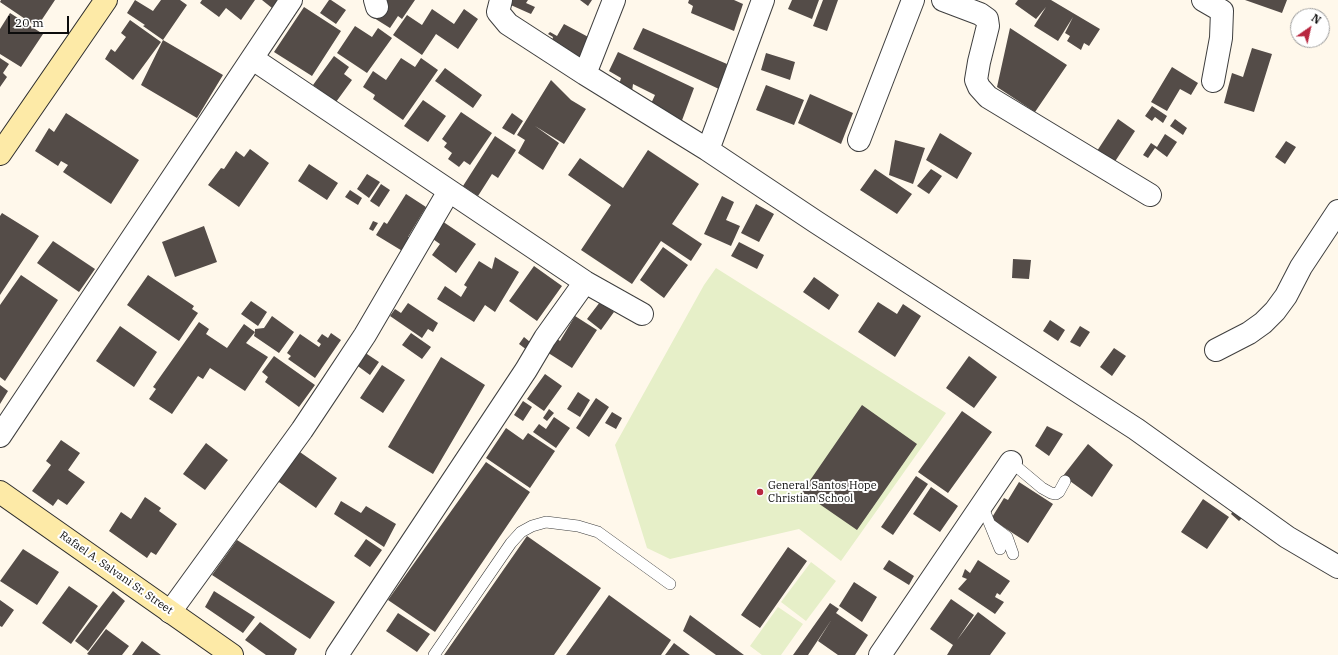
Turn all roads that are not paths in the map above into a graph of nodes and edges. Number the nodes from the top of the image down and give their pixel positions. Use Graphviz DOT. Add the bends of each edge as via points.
graph roads {
  1 [pos="106,0"];
  2 [pos="291,0"];
  3 [pos="501,0"];
  4 [pos="614,0"];
  5 [pos="763,0"];
  6 [pos="913,0"];
  7 [pos="943,0"];
  8 [pos="1203,0"];
  9 [pos="1224,6"];
  10 [pos="253,59"];
  11 [pos="584,74"];
  12 [pos="1213,81"];
  13 [pos="859,140"];
  14 [pos="708,150"];
  15 [pos="0,154"];
  16 [pos="449,191"];
  17 [pos="1150,195"];
  18 [pos="1338,211"];
  19 [pos="585,282"];
  20 [pos="642,314"];
  21 [pos="1216,350"];
  22 [pos="0,436"];
  23 [pos="1011,462"];
  24 [pos="1065,481"];
  25 [pos="0,492"];
  26 [pos="982,504"];
  27 [pos="990,525"];
  28 [pos="1000,549"];
  29 [pos="1013,554"];
  30 [pos="1338,567"];
  31 [pos="670,584"];
  32 [pos="170,612"];
  33 [pos="232,655"];
  34 [pos="337,655"];
  35 [pos="434,655"];
  36 [pos="880,655"];
  1 -- 15 [label="street"];
  2 -- 10 [label="street"];
  3 -- 11 [label="street" via="498,12 508,24"];
  4 -- 11 [label="street"];
  5 -- 14 [label="street"];
  6 -- 13 [label="street"];
  7 -- 17 [label="street" via="987,19 988,26 976,80 979,88 988,97"];
  8 -- 9 [label="street"];
  9 -- 12 [label="street"];
  10 -- 16 [label="street"];
  10 -- 22 [label="street"];
  11 -- 14 [label="street"];
  14 -- 30 [label="street" via="1136,429 1286,537"];
  16 -- 19 [label="street"];
  16 -- 32 [label="street" via="365,335 334,382"];
  18 -- 21 [label="street" via="1275,311 1249,333"];
  19 -- 20 [label="street"];
  19 -- 34 [label="street" via="545,338"];
  23 -- 24 [label="lane" via="1051,493 1059,492"];
  23 -- 26 [label="street"];
  25 -- 32 [label="street, Rafael A. Salvani Sr. Street"];
  26 -- 27 [label="lane"];
  26 -- 36 [label="street"];
  27 -- 28 [label="lane"];
  27 -- 29 [label="lane" via="1007,537"];
  31 -- 35 [label="lane" via="598,532 578,526 546,522 532,526 521,532 511,543"];
  32 -- 33 [label="street, Rafael A. Salvani Sr. Street"];
}
